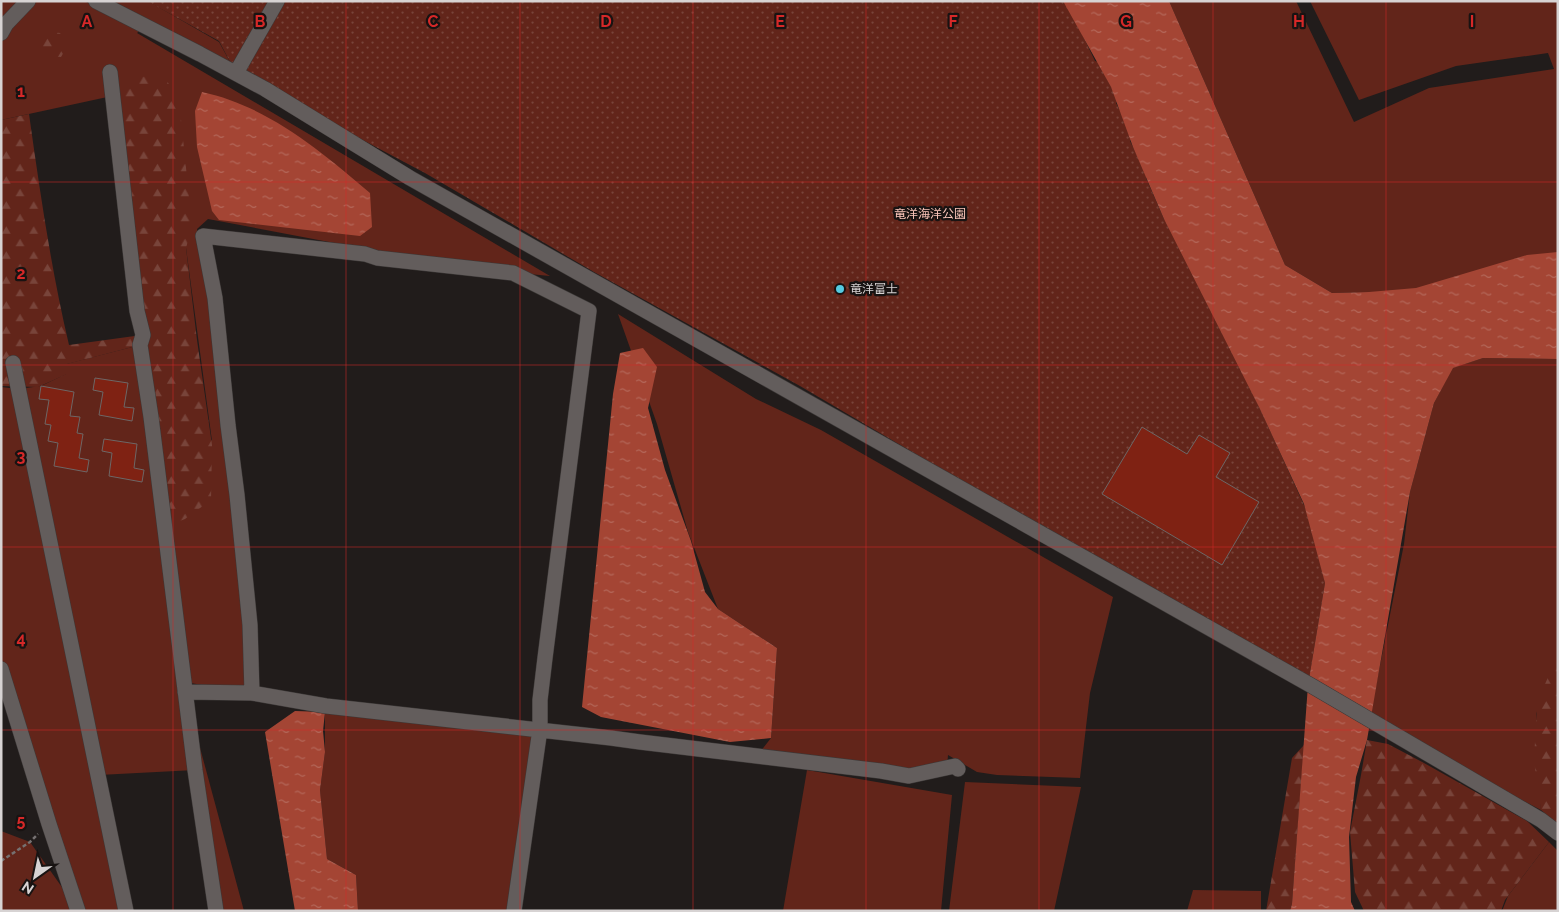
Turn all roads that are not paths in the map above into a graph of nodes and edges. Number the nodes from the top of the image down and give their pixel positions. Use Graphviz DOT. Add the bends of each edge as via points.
graph roads {
  1 [pos="28,1"];
  2 [pos="96,1"];
  3 [pos="277,1"];
  4 [pos="1,34"];
  5 [pos="110,72"];
  6 [pos="236,73"];
  7 [pos="13,363"];
  8 [pos="1,669"];
  9 [pos="185,692"];
  10 [pos="252,693"];
  11 [pos="540,729"];
  12 [pos="958,770"];
  13 [pos="1558,833"];
  14 [pos="78,911"];
  15 [pos="126,911"];
  16 [pos="216,911"];
  17 [pos="514,911"];
  1 -- 4 [label="street"];
  2 -- 6 [label="street"];
  3 -- 6 [label="street"];
  5 -- 9 [label="street" via="137,311 143,335 140,345"];
  6 -- 13 [label="street" via="410,178 1308,684 1533,815"];
  7 -- 15 [label="street"];
  8 -- 14 [label="street"];
  9 -- 10 [label="street"];
  9 -- 16 [label="street"];
  10 -- 11 [label="street" via="326,706"];
  10 -- 11 [label="street" via="250,626 237,495 215,298 203,236 513,273 588,311 540,700"];
  11 -- 12 [label="street" via="910,776 955,766"];
  11 -- 17 [label="street"];
}
